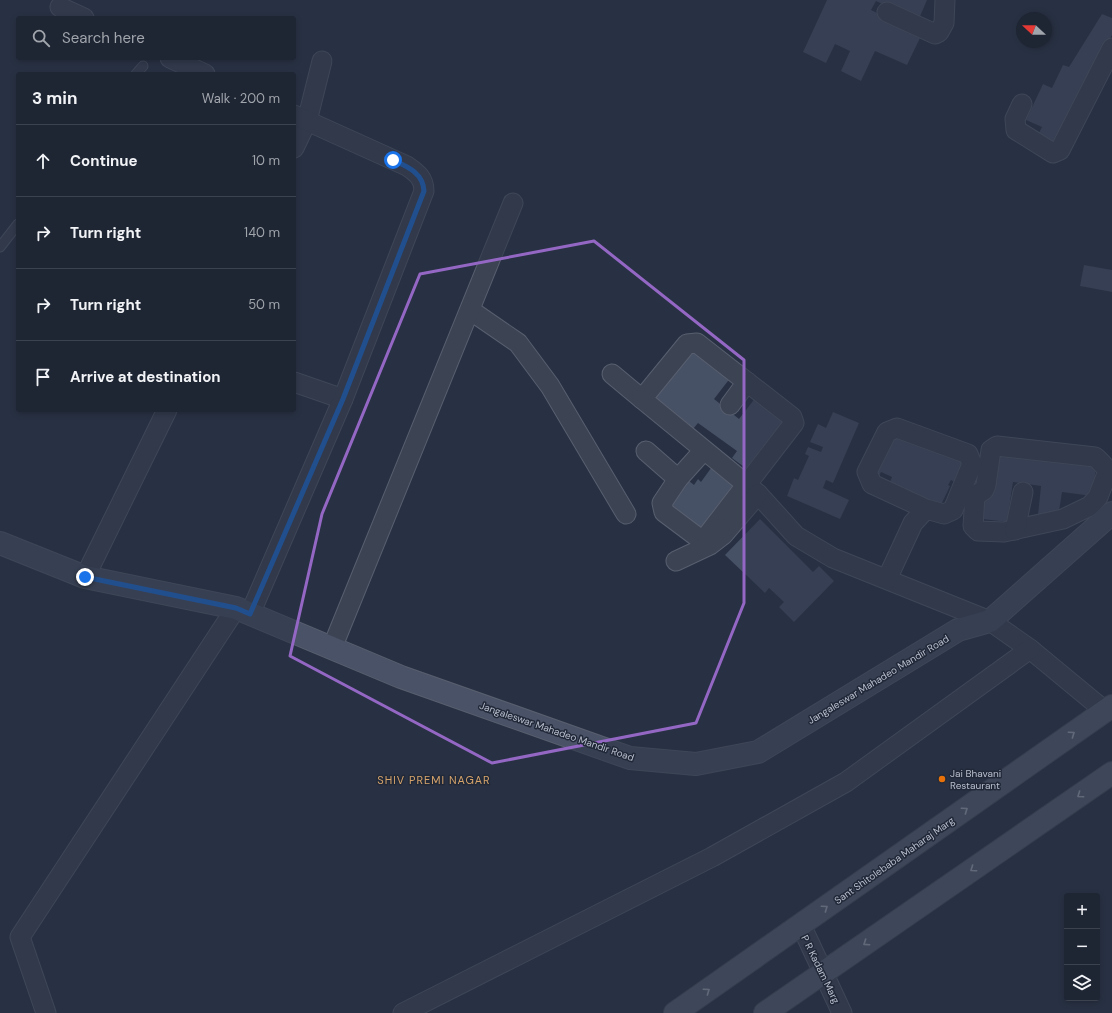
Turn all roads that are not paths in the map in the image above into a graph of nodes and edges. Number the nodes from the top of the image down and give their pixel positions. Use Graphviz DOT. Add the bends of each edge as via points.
graph roads {
  1 [pos="945,0"];
  2 [pos="60,7"];
  3 [pos="887,12"];
  4 [pos="80,16"];
  5 [pos="1112,48"];
  6 [pos="174,60"];
  7 [pos="322,61"];
  8 [pos="143,66"];
  9 [pos="138,72"];
  10 [pos="201,72"];
  11 [pos="1022,104"];
  12 [pos="300,118"];
  13 [pos="296,138"];
  14 [pos="513,203"];
  15 [pos="16,227"];
  16 [pos="0,247"];
  17 [pos="470,310"];
  18 [pos="612,374"];
  19 [pos="747,382"];
  20 [pos="296,383"];
  21 [pos="343,399"];
  22 [pos="642,399"];
  23 [pos="730,405"];
  24 [pos="166,412"];
  25 [pos="704,450"];
  26 [pos="646,451"];
  27 [pos="1110,472"];
  28 [pos="678,479"];
  29 [pos="752,489"];
  30 [pos="1023,492"];
  31 [pos="926,509"];
  32 [pos="1112,513"];
  33 [pos="626,514"];
  34 [pos="1015,530"];
  35 [pos="0,543"];
  36 [pos="676,561"];
  37 [pos="85,577"];
  38 [pos="887,579"];
  39 [pos="243,611"];
  40 [pos="990,621"];
  41 [pos="332,648"];
  42 [pos="1030,649"];
  43 [pos="1109,708"];
  44 [pos="1112,773"];
  45 [pos="800,925"];
  46 [pos="823,972"];
  47 [pos="46,1013"];
  48 [pos="403,1013"];
  49 [pos="675,1013"];
  50 [pos="765,1013"];
  51 [pos="842,1013"];
  1 -- 3 [label="street" via="944,23 935,34"];
  2 -- 4 [label="street"];
  5 -- 11 [label="street" via="1060,150 1053,153 1016,130 1015,119"];
  6 -- 10 [label="street"];
  7 -- 12 [label="street"];
  8 -- 9 [label="lane"];
  12 -- 13 [label="street"];
  12 -- 21 [label="street" via="407,166 419,174 424,182 419,206"];
  14 -- 17 [label="street"];
  15 -- 16 [label="lane"];
  17 -- 33 [label="street" via="518,343 580,433"];
  17 -- 41 [label="street"];
  18 -- 22 [label="street"];
  19 -- 22 [label="street" via="697,343 688,344"];
  19 -- 23 [label="street"];
  19 -- 29 [label="street" via="792,417 794,424"];
  20 -- 21 [label="street"];
  21 -- 39 [label="street"];
  22 -- 25 [label="street"];
  24 -- 37 [label="street"];
  25 -- 28 [label="street"];
  25 -- 29 [label="street"];
  26 -- 28 [label="street"];
  27 -- 34 [label="street" via="1098,497 1090,506 1063,519"];
  27 -- 34 [label="street" via="1095,457 997,446 992,450 984,490 975,496 973,526 978,531"];
  28 -- 29 [label="street" via="662,503 664,512 700,539 706,537"];
  29 -- 36 [label="street" via="723,535 710,545"];
  29 -- 38 [label="street" via="796,536 833,558"];
  30 -- 34 [label="street"];
  31 -- 31 [label="street" via="944,514 953,510 972,464 968,454 897,428 887,432 867,472 872,484"];
  31 -- 38 [label="street" via="913,523"];
  32 -- 40 [label="main road, Jangaleswar Mahadeo Mandir Road"];
  35 -- 37 [label="main road, Jangaleswar Mahadeo Mandir Road"];
  37 -- 39 [label="main road, Jangaleswar Mahadeo Mandir Road"];
  38 -- 40 [label="street"];
  39 -- 41 [label="main road, Jangaleswar Mahadeo Mandir Road"];
  39 -- 47 [label="street" via="20,937"];
  40 -- 41 [label="main road, Jangaleswar Mahadeo Mandir Road" via="958,630 758,752 696,764 630,758 401,677"];
  40 -- 42 [label="street"];
  42 -- 43 [label="street"];
  42 -- 48 [label="street" via="846,782 712,857"];
  45 -- 43 [label="main road, Sant Shitolebaba Maharaj Marg, one-way"];
  44 -- 46 [label="main road, one-way"];
  45 -- 46 [label="street, P R Kadam Marg"];
  49 -- 45 [label="main road, Sant Shitolebaba Maharaj Marg, one-way"];
  46 -- 50 [label="main road"];
  46 -- 51 [label="street, P R Kadam Marg"];
}
